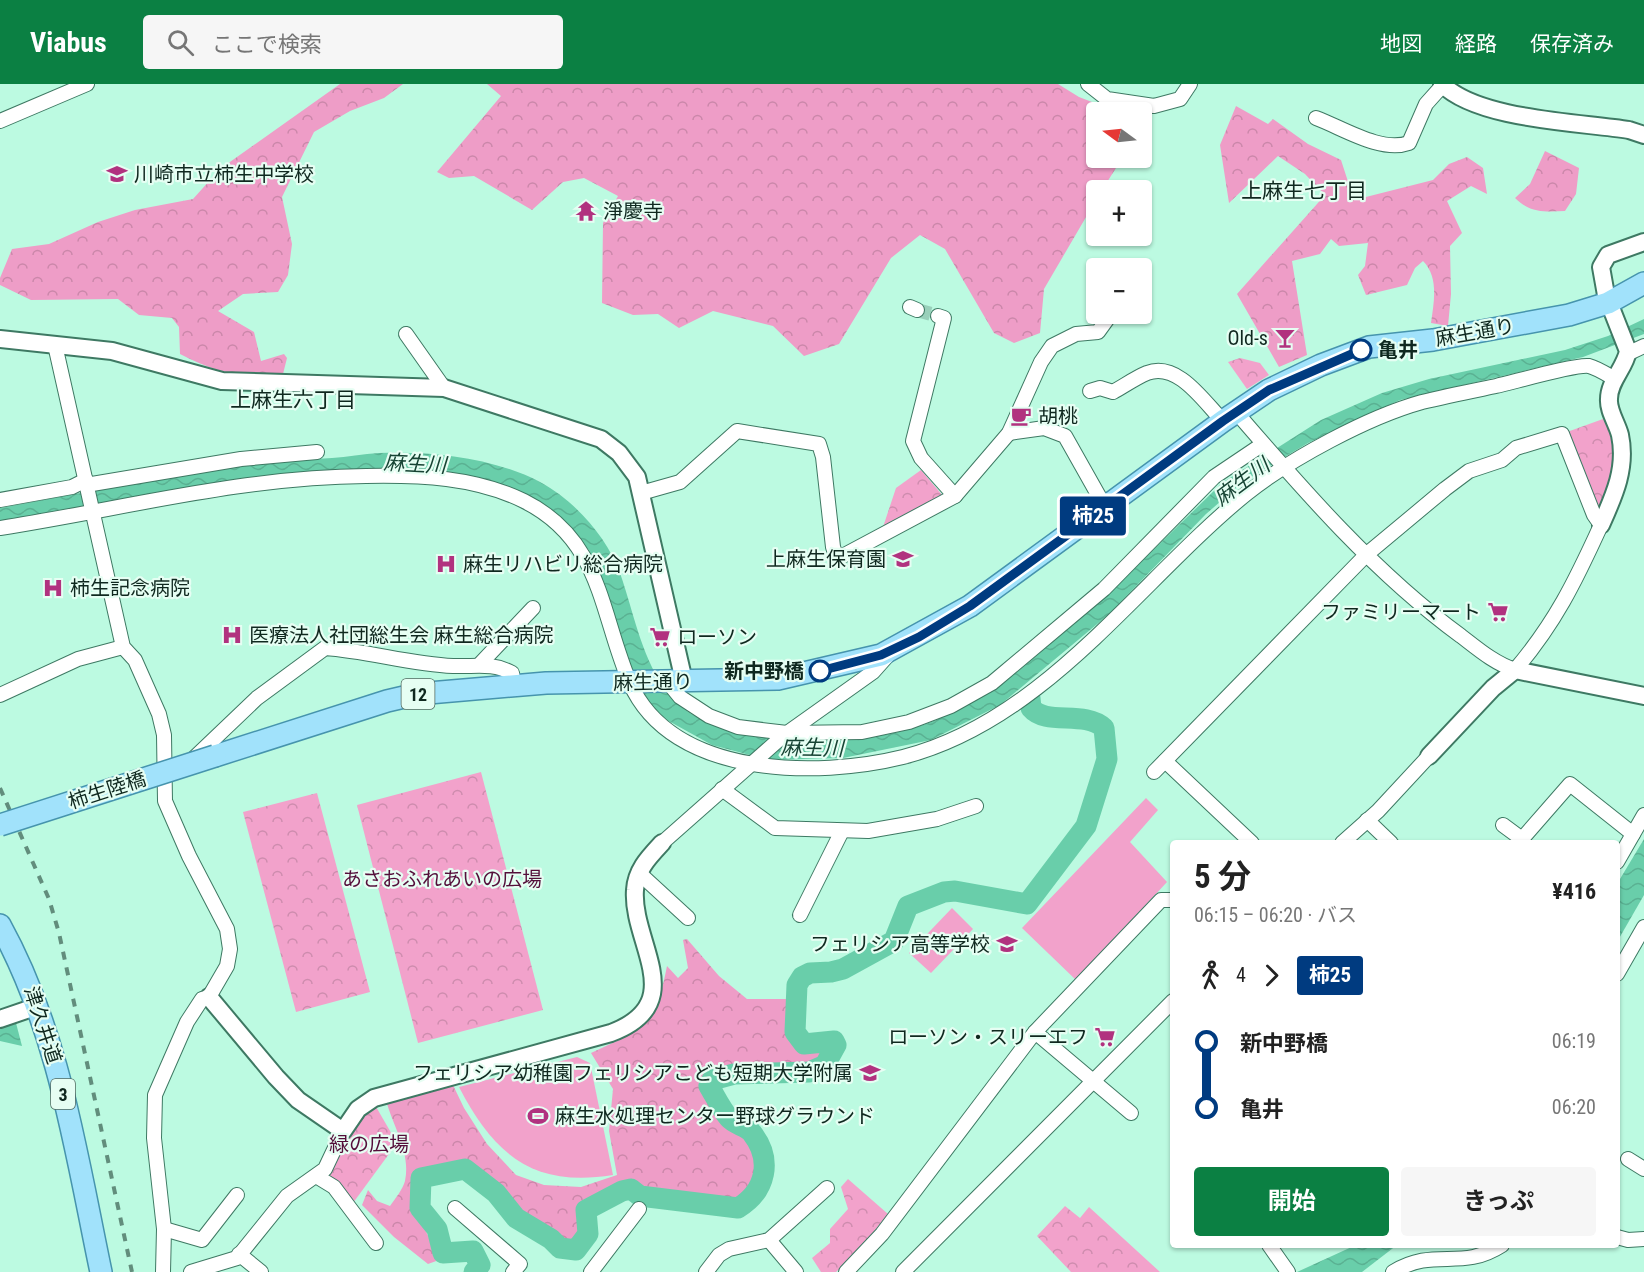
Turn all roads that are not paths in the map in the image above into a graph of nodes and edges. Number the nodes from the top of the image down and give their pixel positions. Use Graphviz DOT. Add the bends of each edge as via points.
graph roads {
  1 [pos="87,84"];
  2 [pos="1088,84"];
  3 [pos="1190,84"];
  4 [pos="1443,85"];
  5 [pos="1316,118"];
  6 [pos="0,120"];
  7 [pos="1644,135"];
  8 [pos="1644,242"];
  9 [pos="1644,283"];
  10 [pos="1608,303"];
  11 [pos="938,316"];
  12 [pos="1104,324"];
  13 [pos="406,334"];
  14 [pos="0,339"];
  15 [pos="55,345"];
  16 [pos="1644,346"];
  17 [pos="1628,353"];
  18 [pos="1615,379"];
  19 [pos="444,388"];
  20 [pos="1090,391"];
  21 [pos="1229,416"];
  22 [pos="1009,433"];
  23 [pos="1265,446"];
  24 [pos="317,452"];
  25 [pos="1282,466"];
  26 [pos="87,485"];
  27 [pos="641,493"];
  28 [pos="955,496"];
  29 [pos="0,500"];
  30 [pos="1105,507"];
  31 [pos="92,509"];
  32 [pos="1601,525"];
  33 [pos="0,528"];
  34 [pos="1366,554"];
  35 [pos="533,608"];
  36 [pos="123,647"];
  37 [pos="890,652"];
  38 [pos="480,664"];
  39 [pos="1515,670"];
  40 [pos="676,681"];
  41 [pos="630,682"];
  42 [pos="514,685"];
  43 [pos="0,695"];
  44 [pos="1644,696"];
  45 [pos="785,735"];
  46 [pos="215,756"];
  47 [pos="1430,756"];
  48 [pos="1165,761"];
  49 [pos="752,762"];
  50 [pos="1154,772"];
  51 [pos="164,787"];
  52 [pos="722,789"];
  53 [pos="976,806"];
  54 [pos="1644,815"];
  55 [pos="1367,820"];
  56 [pos="0,825"];
  57 [pos="1503,825"];
  58 [pos="842,831"];
  59 [pos="1633,834"];
  60 [pos="1249,840"];
  61 [pos="1345,840"];
  62 [pos="1388,840"];
  63 [pos="662,843"];
  64 [pos="1620,857"];
  65 [pos="639,873"];
  66 [pos="1170,900"];
  67 [pos="800,915"];
  68 [pos="688,918"];
  69 [pos="0,925"];
  70 [pos="1644,927"];
  71 [pos="1620,969"];
  72 [pos="209,997"];
  73 [pos="1170,1005"];
  74 [pos="38,1006"];
  75 [pos="0,1018"];
  76 [pos="1035,1032"];
  77 [pos="1093,1081"];
  78 [pos="1131,1113"];
  79 [pos="343,1131"];
  80 [pos="1628,1159"];
  81 [pos="1644,1169"];
  82 [pos="316,1176"];
  83 [pos="827,1188"];
  84 [pos="237,1195"];
  85 [pos="455,1208"];
  86 [pos="639,1209"];
  87 [pos="164,1229"];
  88 [pos="1620,1238"];
  89 [pos="1644,1239"];
  90 [pos="769,1240"];
  91 [pos="376,1243"];
  92 [pos="1271,1248"];
  93 [pos="1500,1248"];
  94 [pos="240,1254"];
  95 [pos="218,1268"];
  96 [pos="1469,1271"];
  97 [pos="101,1272"];
  98 [pos="163,1272"];
  99 [pos="191,1272"];
  100 [pos="261,1272"];
  101 [pos="513,1272"];
  102 [pos="591,1272"];
  103 [pos="706,1272"];
  104 [pos="796,1272"];
  105 [pos="846,1272"];
  106 [pos="903,1272"];
  107 [pos="1288,1272"];
  108 [pos="1393,1272"];
  1 -- 6 [label="street"];
  2 -- 3 [label="street" via="1107,99 1154,106 1180,99"];
  4 -- 5 [label="street" via="1426,104 1409,143 1398,147"];
  4 -- 7 [label="street" via="1456,96 1515,114"];
  8 -- 10 [label="street" via="1603,260 1601,277"];
  9 -- 10 [label="main road, 麻生通り / 12"];
  10 -- 17 [label="street"];
  10 -- 21 [label="main road, 麻生通り / 12" via="1569,315 1353,352 1269,390"];
  11 -- 28 [label="street" via="944,318 913,441 921,458"];
  12 -- 22 [label="street" via="1098,332 1076,334 1052,346"];
  13 -- 19 [label="street"];
  14 -- 15 [label="street"];
  15 -- 19 [label="street" via="112,351 222,381"];
  15 -- 26 [label="street"];
  16 -- 17 [label="street"];
  17 -- 18 [label="street"];
  18 -- 25 [label="street" via="1586,366 1421,403"];
  18 -- 32 [label="street" via="1608,402 1620,435 1622,462"];
  19 -- 27 [label="street" via="600,440 628,463"];
  20 -- 21 [label="street" via="1100,388 1113,392 1149,372 1160,371 1184,379"];
  21 -- 23 [label="street"];
  21 -- 30 [label="main road, 麻生通り / 12"];
  22 -- 28 [label="street"];
  22 -- 30 [label="street" via="1033,428 1065,436"];
  23 -- 25 [label="street"];
  23 -- 45 [label="street" via="1214,477 1104,589 992,682 951,706 909,722 862,732"];
  24 -- 26 [label="street" via="241,459"];
  25 -- 34 [label="street"];
  25 -- 49 [label="street" via="1226,512 1077,655 980,726 940,745 882,761 821,766"];
  26 -- 29 [label="street"];
  26 -- 31 [label="street"];
  27 -- 28 [label="street" via="680,482 737,431 819,444 837,560"];
  27 -- 40 [label="street"];
  30 -- 37 [label="main road, 麻生通り / 12" via="970,606"];
  31 -- 33 [label="street"];
  31 -- 36 [label="street"];
  31 -- 41 [label="street" via="311,478 436,476 502,492 553,519 582,552 605,601"];
  32 -- 34 [label="street" via="1562,434 1516,448 1502,460 1469,471"];
  32 -- 39 [label="street" via="1570,594 1551,626"];
  34 -- 39 [label="street" via="1438,620 1498,663"];
  34 -- 48 [label="street"];
  35 -- 38 [label="street"];
  36 -- 43 [label="street" via="78,659"];
  36 -- 51 [label="street" via="135,660 159,714 164,735"];
  37 -- 40 [label="main road, 麻生通り / 12" via="778,679"];
  37 -- 45 [label="street" via="873,672"];
  38 -- 42 [label="street" via="512,674"];
  38 -- 51 [label="street" via="454,666 325,648 257,698"];
  39 -- 44 [label="street"];
  39 -- 47 [label="street" via="1493,687"];
  40 -- 41 [label="main road, 麻生通り / 12"];
  40 -- 45 [label="street" via="680,697 709,716 738,727"];
  41 -- 42 [label="main road, 麻生通り / 12"];
  41 -- 49 [label="street" via="643,707 678,736 719,757"];
  42 -- 46 [label="main road, 麻生通り / 12" via="447,690 387,701"];
  45 -- 49 [label="street"];
  46 -- 56 [label="main road, 柿生陸橋 / 12, bridge"];
  47 -- 55 [label="street"];
  48 -- 50 [label="street"];
  48 -- 60 [label="street"];
  49 -- 52 [label="street"];
  51 -- 72 [label="street" via="165,801 189,856 226,929 230,949 227,966"];
  52 -- 58 [label="street" via="775,828"];
  52 -- 63 [label="street"];
  53 -- 58 [label="street" via="937,819 868,831"];
  54 -- 59 [label="street"];
  55 -- 61 [label="street"];
  55 -- 62 [label="street"];
  57 -- 59 [label="street" via="1522,839 1570,784"];
  58 -- 67 [label="street"];
  59 -- 64 [label="street"];
  63 -- 65 [label="street"];
  65 -- 68 [label="street"];
  65 -- 79 [label="street" via="636,903 654,982 647,1005 633,1023 611,1033 374,1098 358,1109"];
  66 -- 76 [label="street" via="1161,900"];
  69 -- 74 [label="main road, 津久井道 / 3"];
  70 -- 71 [label="street"];
  72 -- 79 [label="street" via="291,1092"];
  72 -- 87 [label="street" via="202,999 187,1022 155,1095 154,1138"];
  73 -- 77 [label="street"];
  74 -- 75 [label="street"];
  74 -- 97 [label="main road, 津久井道 / 3" via="56,1060"];
  76 -- 77 [label="street"];
  76 -- 105 [label="street" via="882,1234"];
  77 -- 78 [label="street"];
  77 -- 106 [label="street"];
  79 -- 82 [label="street" via="325,1169"];
  80 -- 81 [label="street"];
  82 -- 91 [label="street" via="334,1187"];
  82 -- 94 [label="street" via="287,1196"];
  83 -- 90 [label="street"];
  84 -- 87 [label="street" via="202,1240"];
  85 -- 101 [label="street" via="520,1264"];
  86 -- 102 [label="street"];
  87 -- 98 [label="street"];
  88 -- 89 [label="street"];
  90 -- 103 [label="street" via="719,1254"];
  90 -- 104 [label="street"];
  92 -- 107 [label="street"];
  93 -- 96 [label="street" via="1488,1262"];
  94 -- 95 [label="street"];
  94 -- 100 [label="street"];
  95 -- 99 [label="street"];
  96 -- 108 [label="street" via="1416,1263"];
}
